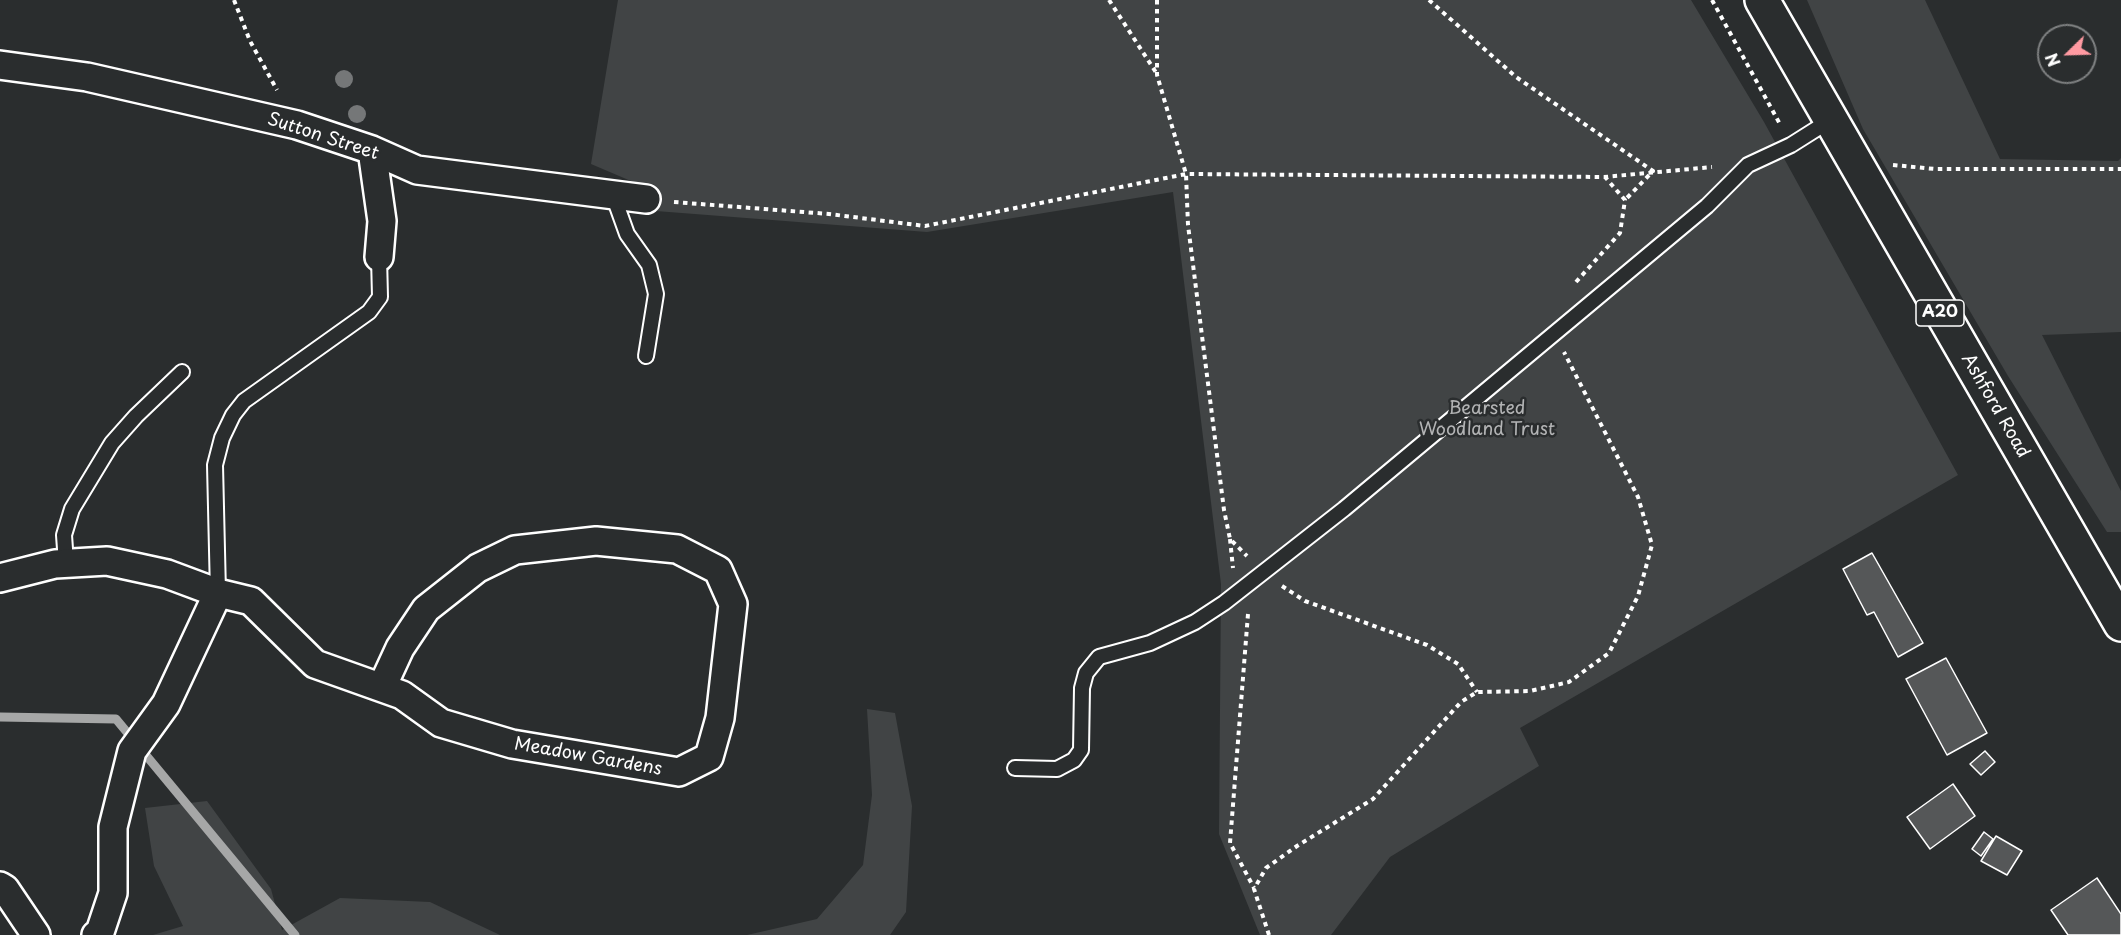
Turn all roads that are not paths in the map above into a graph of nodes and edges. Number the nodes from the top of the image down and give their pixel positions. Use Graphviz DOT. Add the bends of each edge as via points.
graph roads {
  1 [pos="1762,0"];
  2 [pos="0,65"];
  3 [pos="1829,121"];
  4 [pos="372,150"];
  5 [pos="613,195"];
  6 [pos="646,199"];
  7 [pos="379,257"];
  8 [pos="646,356"];
  9 [pos="182,372"];
  10 [pos="66,563"];
  11 [pos="0,578"];
  12 [pos="218,593"];
  13 [pos="2121,624"];
  14 [pos="382,687"];
  15 [pos="1015,768"];
  16 [pos="0,886"];
  17 [pos="36,935"];
  18 [pos="96,935"];
  1 -- 3 [label="main road, Ashford Road / A20"];
  2 -- 4 [label="street, Sutton Street" via="87,77 297,125"];
  3 -- 13 [label="main road, Ashford Road / A20"];
  3 -- 15 [label="lane" via="1748,165 1707,206 1240,591 1195,622 1159,639 1099,657 1086,673 1082,688 1081,750 1074,760 1056,769"];
  4 -- 5 [label="street, Sutton Street" via="417,170"];
  4 -- 7 [label="street" via="382,221"];
  5 -- 6 [label="street, Sutton Street"];
  5 -- 8 [label="lane" via="627,234 648,265 656,294"];
  7 -- 12 [label="lane" via="380,297 369,312 244,401 233,415 215,465"];
  9 -- 10 [label="lane" via="112,443 77,500 64,535"];
  10 -- 11 [label="street, Meadow Gardens"];
  10 -- 12 [label="street, Meadow Gardens" via="107,561 167,574"];
  12 -- 14 [label="street, Meadow Gardens" via="251,601 315,664"];
  12 -- 18 [label="street" via="166,704 132,751 113,827 113,893"];
  14 -- 14 [label="street, Meadow Gardens" via="400,648 426,609 478,568 515,550 596,541 677,549 718,570 733,604 720,717 709,757 679,772 512,744 441,723 402,695"];
  16 -- 17 [label="street"];
}
